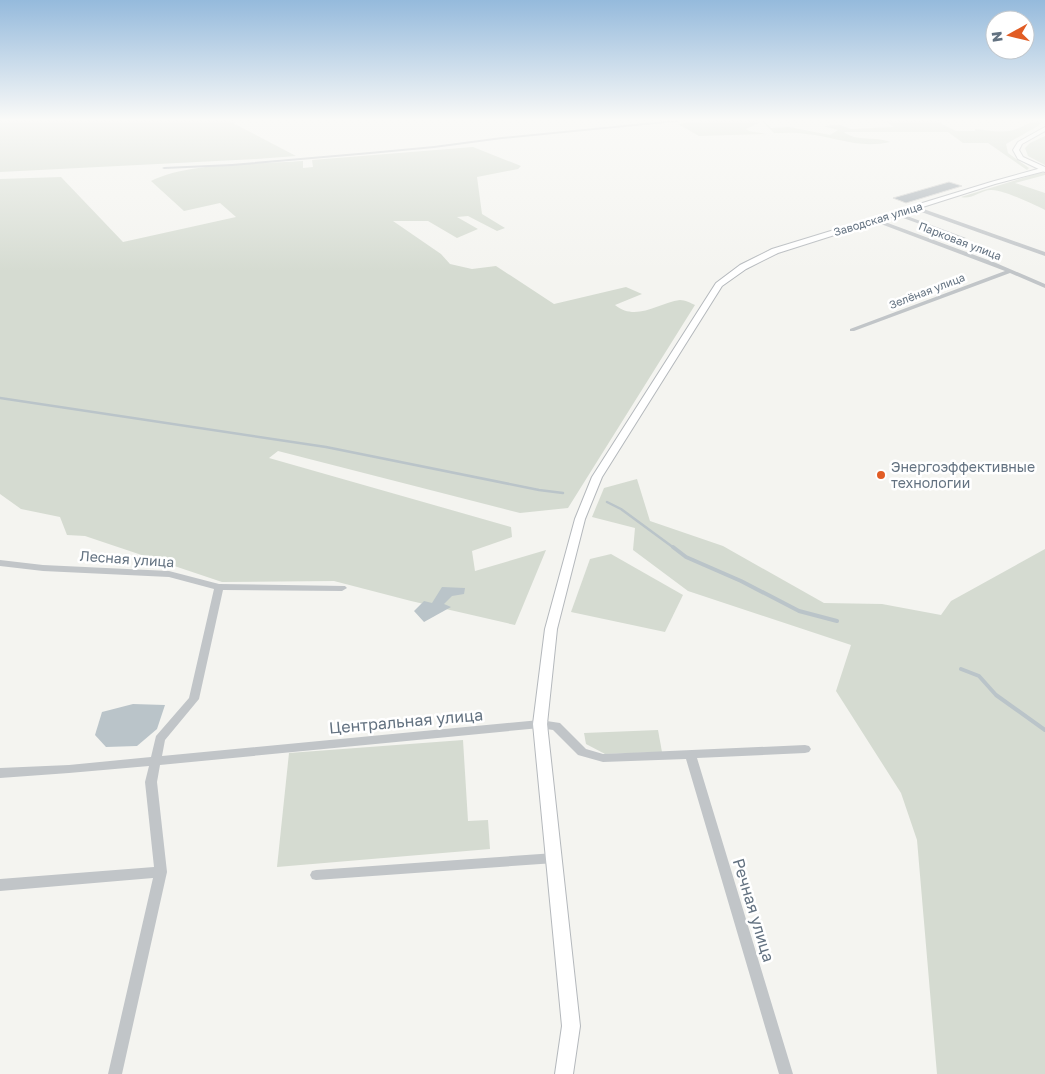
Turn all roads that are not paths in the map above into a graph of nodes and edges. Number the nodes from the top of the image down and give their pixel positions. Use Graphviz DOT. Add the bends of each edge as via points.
graph roads {
  1 [pos="1041,171"];
  2 [pos="915,208"];
  3 [pos="897,214"];
  4 [pos="876,220"];
  5 [pos="964,238"];
  6 [pos="1045,254"];
  7 [pos="1009,272"];
  8 [pos="1045,286"];
  9 [pos="852,330"];
  10 [pos="0,563"];
  11 [pos="219,587"];
  12 [pos="342,588"];
  13 [pos="540,724"];
  14 [pos="805,749"];
  15 [pos="690,755"];
  16 [pos="155,761"];
  17 [pos="0,773"];
  18 [pos="555,858"];
  19 [pos="161,872"];
  20 [pos="316,875"];
  21 [pos="0,885"];
  22 [pos="115,1074"];
  23 [pos="564,1074"];
  24 [pos="786,1074"];
  1 -- 2 [label="main road, Заводская улица"];
  2 -- 3 [label="main road, Заводская улица"];
  2 -- 6 [label="street, Парковая улица"];
  3 -- 4 [label="main road, Заводская улица"];
  3 -- 5 [label="street"];
  4 -- 7 [label="street, Парковая улица"];
  4 -- 13 [label="main road, Заводская улица" via="775,251 743,267 719,285 597,477 580,519 551,629"];
  7 -- 8 [label="street"];
  7 -- 9 [label="street, Зелёная улица"];
  10 -- 11 [label="street, Лесная улица" via="169,574"];
  11 -- 12 [label="street, Лесная улица"];
  11 -- 16 [label="street" via="194,699 160,739"];
  13 -- 15 [label="street, Центральная улица" via="556,726 582,752 604,758"];
  13 -- 16 [label="street, Центральная улица"];
  13 -- 18 [label="main road, Заводская улица"];
  14 -- 15 [label="street, Центральная улица"];
  15 -- 24 [label="street, Речная улица"];
  16 -- 17 [label="street, Центральная улица"];
  16 -- 19 [label="street" via="151,782"];
  18 -- 20 [label="street"];
  18 -- 23 [label="main road, Заводская улица" via="571,1026"];
  19 -- 21 [label="street"];
  19 -- 22 [label="street"];
}
